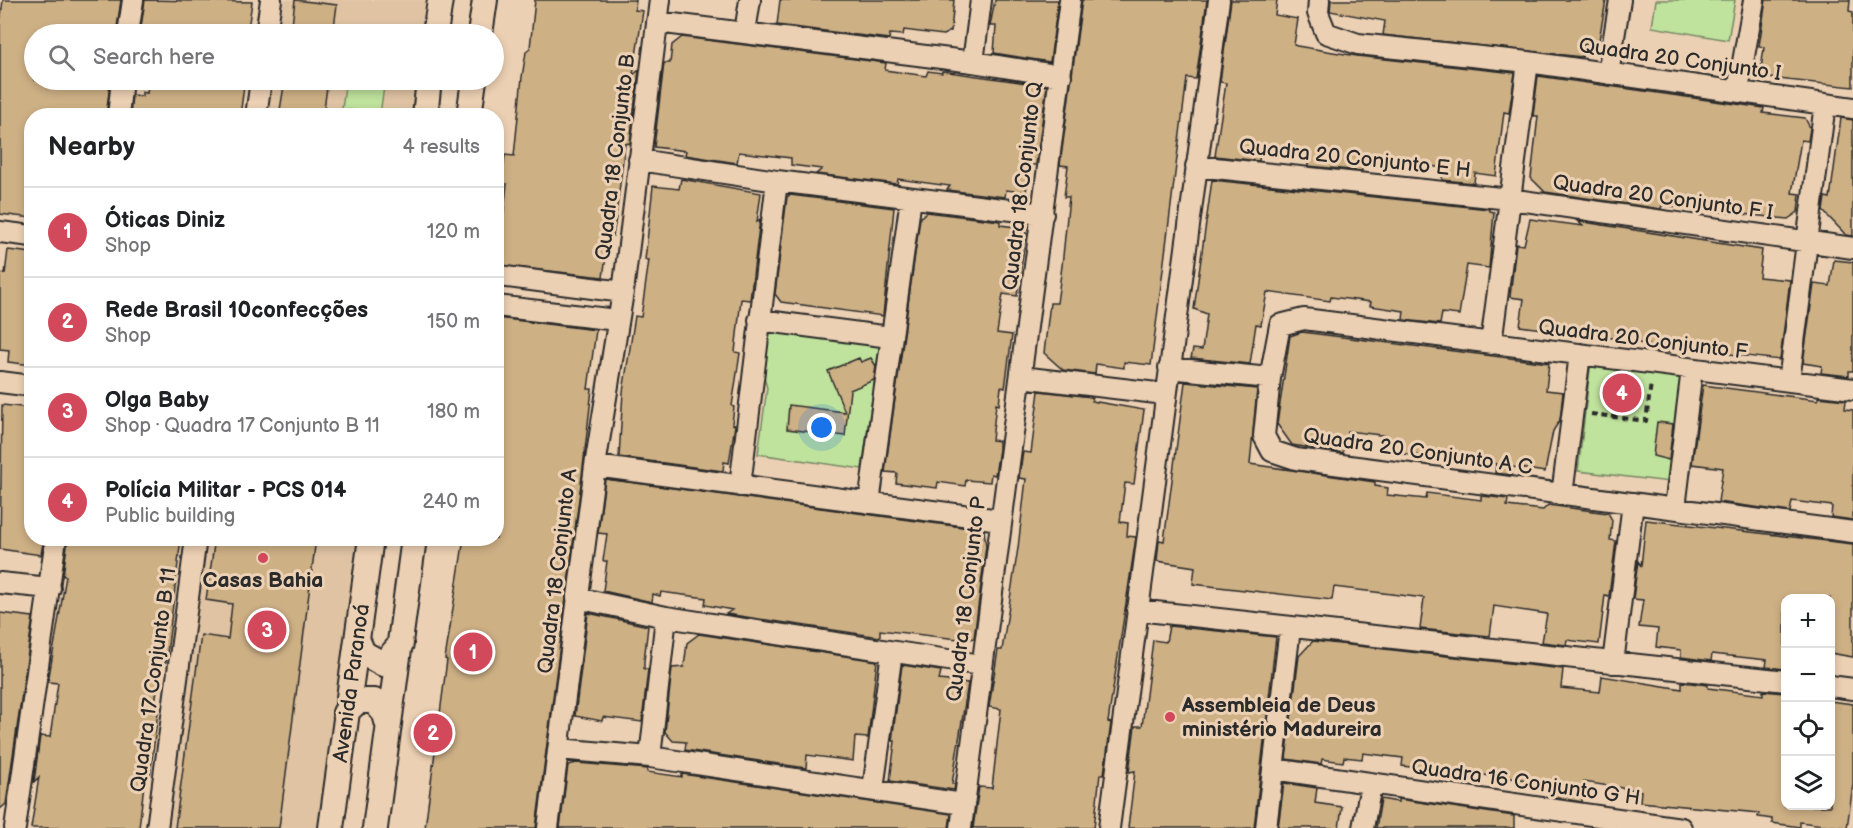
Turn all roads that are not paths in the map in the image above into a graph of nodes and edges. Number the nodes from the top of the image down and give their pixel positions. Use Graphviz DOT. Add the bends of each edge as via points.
graph roads {
  1 [pos="133,0"];
  2 [pos="271,0"];
  3 [pos="440,0"];
  4 [pos="485,0"];
  5 [pos="660,0"];
  6 [pos="750,0"];
  7 [pos="981,0"];
  8 [pos="1070,0"];
  9 [pos="1219,0"];
  10 [pos="1319,0"];
  11 [pos="1620,0"];
  12 [pos="1754,0"];
  13 [pos="657,22"];
  14 [pos="129,24"];
  15 [pos="267,24"];
  16 [pos="436,24"];
  17 [pos="481,24"];
  18 [pos="745,32"];
  19 [pos="973,62"];
  20 [pos="1528,62"];
  21 [pos="1608,74"];
  22 [pos="1061,76"];
  23 [pos="121,90"];
  24 [pos="260,90"];
  25 [pos="428,90"];
  26 [pos="473,90"];
  27 [pos="1738,90"];
  28 [pos="1825,104"];
  29 [pos="119,108"];
  30 [pos="257,108"];
  31 [pos="426,108"];
  32 [pos="470,108"];
  33 [pos="1853,108"];
  34 [pos="639,160"];
  35 [pos="1196,166"];
  36 [pos="777,181"];
  37 [pos="911,198"];
  38 [pos="1510,199"];
  39 [pos="1043,214"];
  40 [pos="0,232"];
  41 [pos="24,235"];
  42 [pos="1809,242"];
  43 [pos="1853,248"];
  44 [pos="504,277"];
  45 [pos="622,292"];
  46 [pos="504,307"];
  47 [pos="617,320"];
  48 [pos="759,320"];
  49 [pos="890,337"];
  50 [pos="1491,344"];
  51 [pos="1580,354"];
  52 [pos="1169,368"];
  53 [pos="1692,369"];
  54 [pos="1021,378"];
  55 [pos="1270,378"];
  56 [pos="1790,381"];
  57 [pos="0,382"];
  58 [pos="24,385"];
  59 [pos="1853,389"];
  60 [pos="1165,394"];
  61 [pos="595,466"];
  62 [pos="740,486"];
  63 [pos="1562,495"];
  64 [pos="869,503"];
  65 [pos="1633,503"];
  66 [pos="1675,507"];
  67 [pos="1000,520"];
  68 [pos="1853,532"];
  69 [pos="55,546"];
  70 [pos="195,546"];
  71 [pos="370,546"];
  72 [pos="413,546"];
  73 [pos="0,583"];
  74 [pos="50,588"];
  75 [pos="577,598"];
  76 [pos="1137,610"];
  77 [pos="666,617"];
  78 [pos="1290,628"];
  79 [pos="358,641"];
  80 [pos="401,644"];
  81 [pos="892,652"];
  82 [pos="1613,663"];
  83 [pos="981,664"];
  84 [pos="1781,681"];
  85 [pos="1835,687"];
  86 [pos="1853,689"];
  87 [pos="345,713"];
  88 [pos="388,725"];
  89 [pos="558,749"];
  90 [pos="650,757"];
  91 [pos="1274,769"];
  92 [pos="1371,784"];
  93 [pos="873,789"];
  94 [pos="963,804"];
  95 [pos="15,828"];
  96 [pos="157,828"];
  97 [pos="331,828"];
  98 [pos="375,828"];
  99 [pos="548,828"];
  100 [pos="961,828"];
  101 [pos="1109,828"];
  102 [pos="1266,828"];
  103 [pos="1363,828"];
  104 [pos="1677,828"];
  1 -- 14 [label="street"];
  2 -- 15 [label="street"];
  3 -- 16 [label="street"];
  4 -- 17 [label="street"];
  5 -- 13 [label="street, Quadra 18 Conjunto B"];
  6 -- 18 [label="street"];
  7 -- 19 [label="street"];
  8 -- 22 [label="street, Quadra 18 Conjunto Q"];
  9 -- 35 [label="street"];
  10 -- 20 [label="street, Quadra 20 Conjunto I" via="1318,13 1326,33 1358,44"];
  11 -- 21 [label="street"];
  12 -- 27 [label="street"];
  13 -- 18 [label="street"];
  13 -- 34 [label="street, Quadra 18 Conjunto B"];
  18 -- 19 [label="street"];
  19 -- 22 [label="street"];
  20 -- 21 [label="street, Quadra 20 Conjunto I"];
  20 -- 38 [label="street"];
  21 -- 27 [label="street, Quadra 20 Conjunto I"];
  22 -- 39 [label="street, Quadra 18 Conjunto Q"];
  23 -- 29 [label="street"];
  24 -- 30 [label="street"];
  25 -- 31 [label="street"];
  26 -- 32 [label="street"];
  27 -- 28 [label="street, Quadra 20 Conjunto I"];
  28 -- 33 [label="street, Quadra 20 Conjunto I"];
  28 -- 42 [label="street"];
  34 -- 36 [label="street"];
  34 -- 45 [label="street, Quadra 18 Conjunto B"];
  35 -- 38 [label="street, Quadra 20 Conjunto E H"];
  35 -- 52 [label="street"];
  36 -- 37 [label="street"];
  36 -- 48 [label="street"];
  37 -- 39 [label="street"];
  37 -- 49 [label="street"];
  38 -- 42 [label="street, Quadra 20 Conjunto F I"];
  38 -- 50 [label="street"];
  39 -- 54 [label="street, Quadra 18 Conjunto Q"];
  40 -- 41 [label="street"];
  42 -- 43 [label="street, Quadra 20 Conjunto F I"];
  42 -- 56 [label="street"];
  44 -- 45 [label="street"];
  45 -- 47 [label="street, Quadra 18 Conjunto B"];
  46 -- 47 [label="street"];
  47 -- 61 [label="street, Quadra 18 Conjunto A"];
  48 -- 49 [label="street"];
  48 -- 62 [label="street"];
  49 -- 64 [label="street"];
  50 -- 51 [label="street, Quadra 20 Conjunto F"];
  50 -- 55 [label="street, Quadra 20 Conjunto F" via="1304,319 1280,325"];
  51 -- 53 [label="street, Quadra 20 Conjunto F"];
  51 -- 63 [label="street"];
  52 -- 55 [label="street"];
  52 -- 60 [label="street"];
  53 -- 56 [label="street, Quadra 20 Conjunto F"];
  53 -- 66 [label="street"];
  54 -- 60 [label="street"];
  54 -- 67 [label="street, Quadra 18 Conjunto P"];
  55 -- 63 [label="street, Quadra 20 Conjunto A C" via="1264,436 1272,451 1296,459"];
  56 -- 59 [label="street, Quadra 20 Conjunto F"];
  57 -- 58 [label="street"];
  60 -- 76 [label="street"];
  61 -- 62 [label="street"];
  61 -- 75 [label="street, Quadra 18 Conjunto A"];
  62 -- 64 [label="street"];
  63 -- 65 [label="street, Quadra 20 Conjunto A C"];
  64 -- 67 [label="street"];
  65 -- 66 [label="street, Quadra 20 Conjunto A C"];
  65 -- 82 [label="street"];
  66 -- 68 [label="street, Quadra 20 Conjunto A C"];
  67 -- 83 [label="street, Quadra 18 Conjunto P"];
  69 -- 74 [label="street"];
  70 -- 96 [label="street, Quadra 17 Conjunto B 11"];
  71 -- 79 [label="street, Avenida Paranoá"];
  72 -- 80 [label="street"];
  73 -- 74 [label="street"];
  74 -- 95 [label="street"];
  75 -- 77 [label="street"];
  75 -- 89 [label="street, Quadra 18 Conjunto A"];
  76 -- 78 [label="street"];
  76 -- 101 [label="street"];
  77 -- 81 [label="street"];
  77 -- 90 [label="street"];
  78 -- 82 [label="street"];
  78 -- 91 [label="street"];
  79 -- 80 [label="street" via="363,653 383,664"];
  79 -- 87 [label="street, Avenida Paranoá"];
  80 -- 88 [label="street"];
  81 -- 83 [label="street"];
  81 -- 93 [label="street"];
  82 -- 84 [label="street"];
  83 -- 94 [label="street, Quadra 18 Conjunto P"];
  85 -- 86 [label="street"];
  87 -- 88 [label="street" via="358,701 374,701"];
  87 -- 97 [label="street, Avenida Paranoá"];
  88 -- 98 [label="street"];
  89 -- 90 [label="street"];
  89 -- 99 [label="street, Quadra 18 Conjunto A"];
  90 -- 93 [label="street"];
  91 -- 92 [label="street, Quadra 16 Conjunto G H"];
  91 -- 102 [label="street"];
  92 -- 103 [label="street"];
  92 -- 104 [label="street, Quadra 16 Conjunto G H"];
  93 -- 94 [label="street"];
  94 -- 100 [label="street, Quadra 18 Conjunto P"];
}
